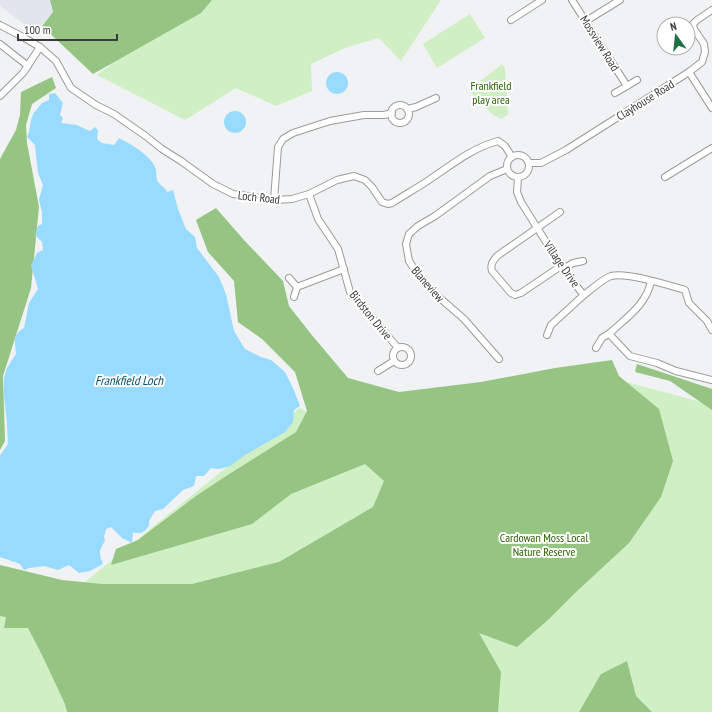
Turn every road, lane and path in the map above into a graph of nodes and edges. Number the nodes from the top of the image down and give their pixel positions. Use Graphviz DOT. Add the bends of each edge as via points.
graph roads {
  1 [pos="542,0"];
  2 [pos="572,0"];
  3 [pos="620,0"];
  4 [pos="712,10"];
  5 [pos="510,20"];
  6 [pos="586,21"];
  7 [pos="0,25"];
  8 [pos="0,44"];
  9 [pos="40,47"];
  10 [pos="28,66"];
  11 [pos="689,72"];
  12 [pos="637,80"];
  13 [pos="627,86"];
  14 [pos="615,93"];
  15 [pos="0,96"];
  16 [pos="436,98"];
  17 [pos="712,108"];
  18 [pos="407,109"];
  19 [pos="392,113"];
  20 [pos="712,148"];
  21 [pos="512,157"];
  22 [pos="529,163"];
  23 [pos="507,169"];
  24 [pos="665,177"];
  25 [pos="518,178"];
  26 [pos="309,194"];
  27 [pos="274,200"];
  28 [pos="560,212"];
  29 [pos="537,228"];
  30 [pos="583,261"];
  31 [pos="562,268"];
  32 [pos="344,269"];
  33 [pos="289,278"];
  34 [pos="650,281"];
  35 [pos="297,287"];
  36 [pos="585,294"];
  37 [pos="294,297"];
  38 [pos="712,330"];
  39 [pos="610,332"];
  40 [pos="547,335"];
  41 [pos="398,348"];
  42 [pos="596,348"];
  43 [pos="499,360"];
  44 [pos="394,361"];
  45 [pos="378,370"];
  46 [pos="712,380"];
  1 -- 5 [label="street"];
  2 -- 6 [label="street, Mossview Road"];
  3 -- 6 [label="street"];
  4 -- 11 [label="street, Clayhouse Road" via="693,24 704,44 705,52 702,62"];
  6 -- 13 [label="street, Mossview Road"];
  7 -- 9 [label="street, Loch Road"];
  8 -- 10 [label="street"];
  9 -- 10 [label="street"];
  9 -- 27 [label="street, Loch Road" via="56,61 71,88 114,114 214,184 232,194"];
  10 -- 15 [label="street"];
  11 -- 17 [label="street"];
  11 -- 22 [label="street, Clayhouse Road" via="566,150 541,163"];
  12 -- 13 [label="street"];
  13 -- 14 [label="street"];
  16 -- 18 [label="street"];
  18 -- 19 [label="street" via="399,106 394,108"];
  18 -- 19 [label="street" via="407,120 402,123 395,121"];
  19 -- 27 [label="street" via="330,121 283,139 278,148"];
  20 -- 24 [label="street"];
  21 -- 22 [label="street" via="521,156"];
  21 -- 23 [label="street"];
  21 -- 26 [label="street, Loch Road" via="498,141 490,143 388,204 382,202 365,180 354,176 337,180"];
  22 -- 25 [label="street" via="527,174"];
  23 -- 25 [label="street" via="511,175"];
  23 -- 43 [label="street, Blaneview" via="490,176 418,226 409,234 406,244 409,261 417,273 433,292 464,319"];
  25 -- 29 [label="street, Village Drive" via="518,197"];
  26 -- 27 [label="street, Loch Road" via="292,199"];
  26 -- 32 [label="street, Birdston Drive" via="318,219 338,249"];
  28 -- 29 [label="street"];
  29 -- 31 [label="street, Village Drive"];
  29 -- 31 [label="street" via="497,256 492,262 492,271 515,295 522,294"];
  30 -- 31 [label="street" via="573,262"];
  31 -- 36 [label="street, Village Drive"];
  32 -- 35 [label="street"];
  32 -- 41 [label="street, Birdston Drive" via="350,292"];
  33 -- 35 [label="street"];
  34 -- 36 [label="street, Village Drive" via="618,275 609,277"];
  34 -- 38 [label="street, Village Drive" via="685,290 689,303 707,321"];
  34 -- 39 [label="street" via="649,289 640,305"];
  35 -- 37 [label="street"];
  36 -- 40 [label="street" via="551,325"];
  39 -- 42 [label="street" via="602,338"];
  39 -- 46 [label="street" via="630,356"];
  41 -- 44 [label="street, Birdston Drive" via="393,355"];
  41 -- 44 [label="street, Birdston Drive" via="407,349 411,353 411,359 404,365 398,365"];
  44 -- 45 [label="street"];
}
